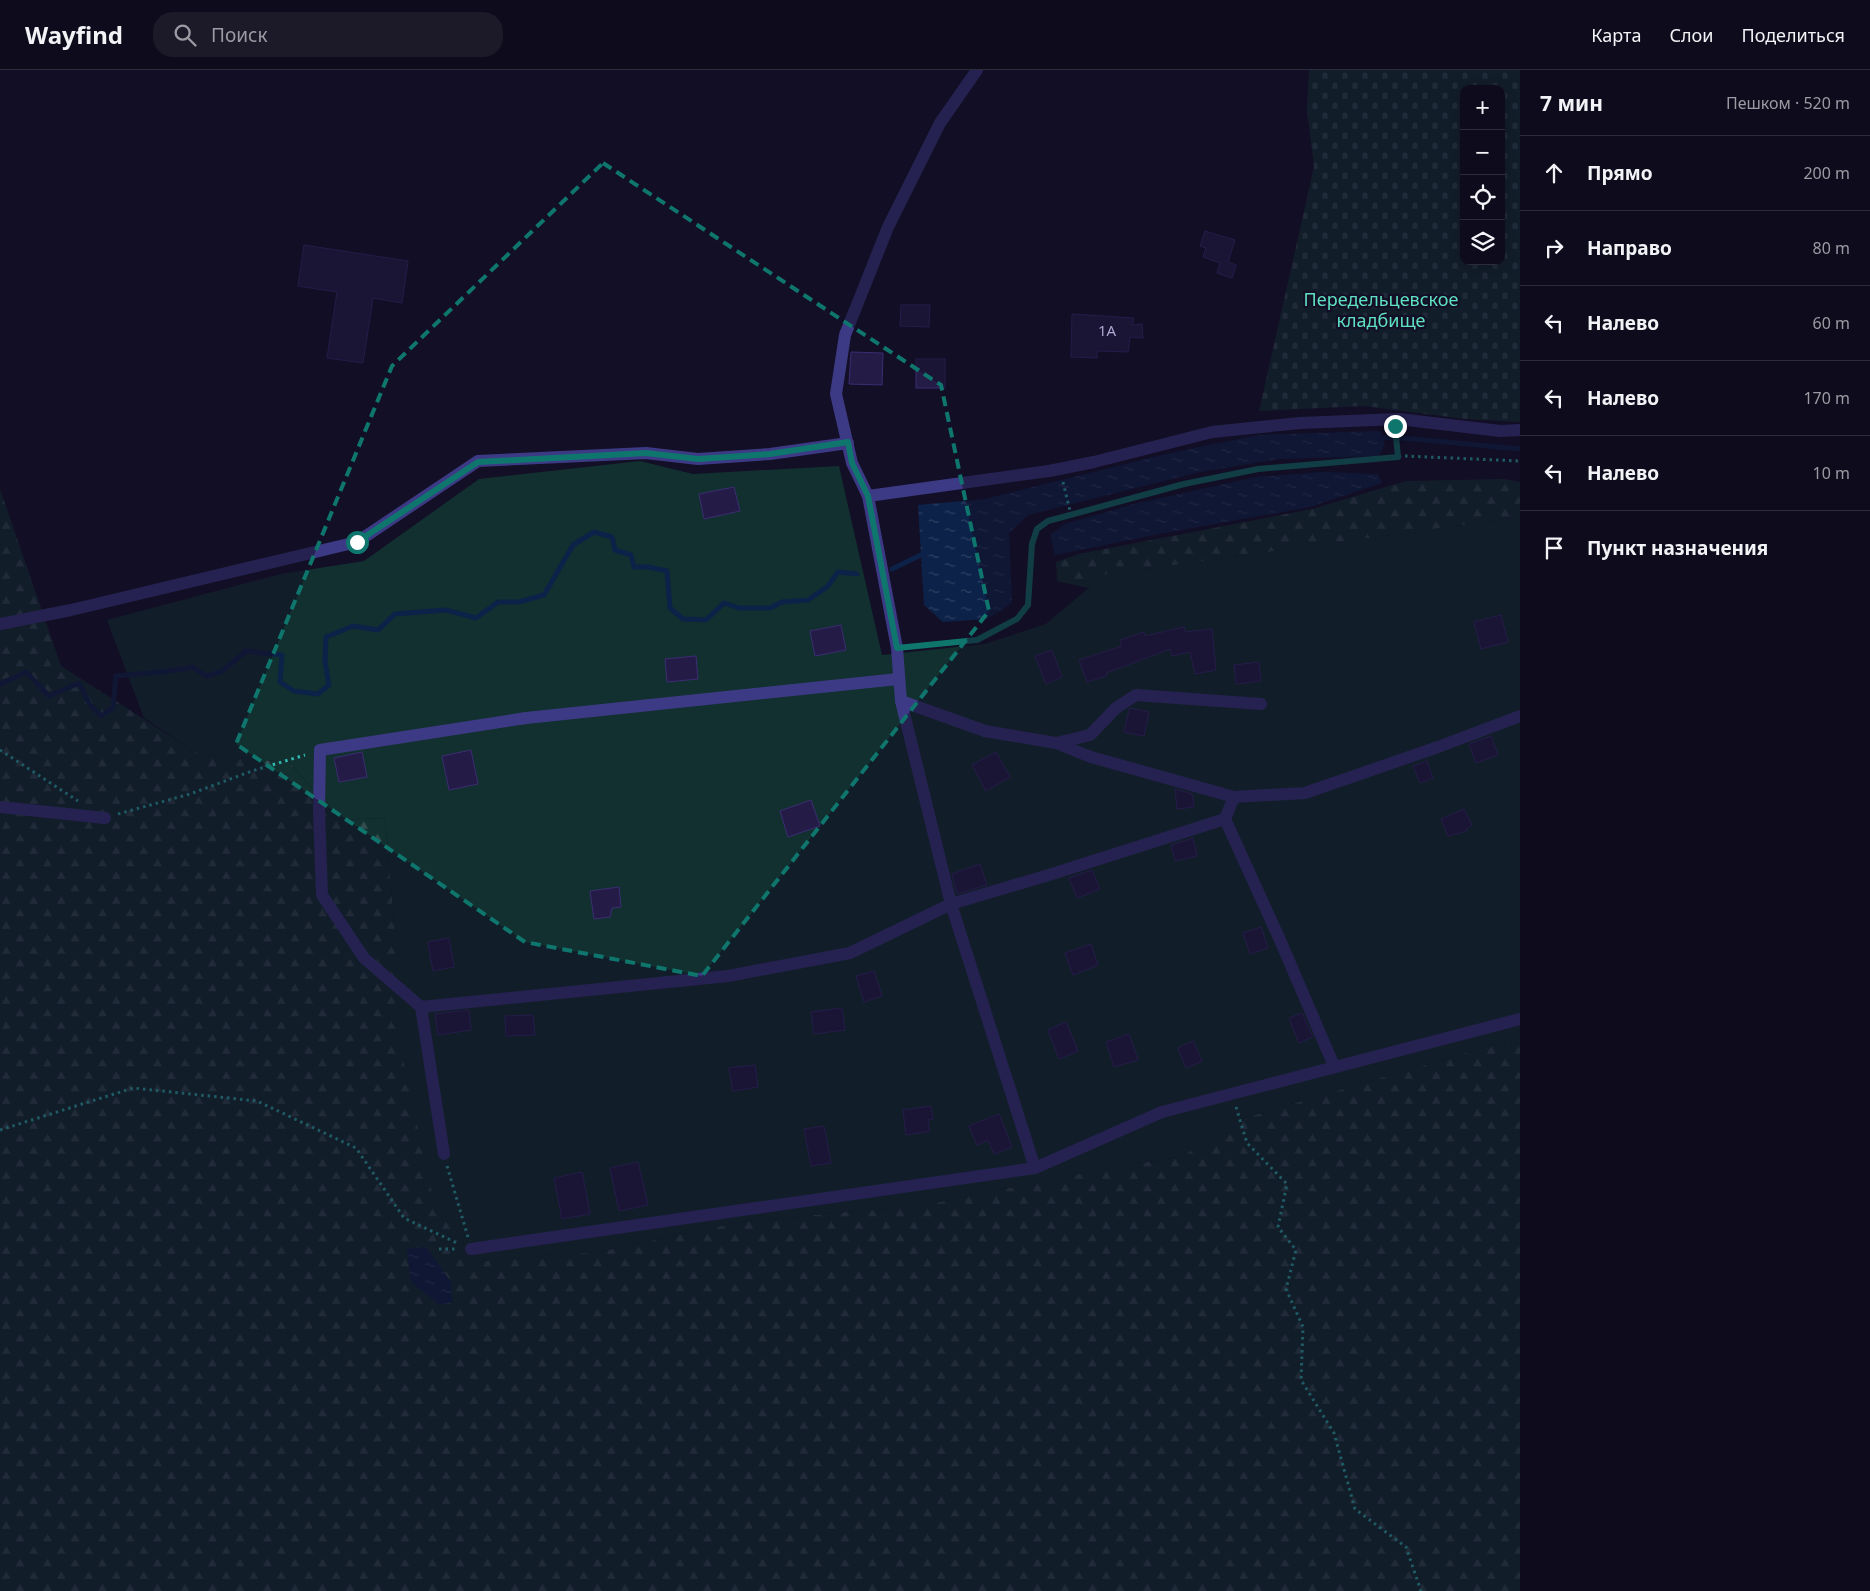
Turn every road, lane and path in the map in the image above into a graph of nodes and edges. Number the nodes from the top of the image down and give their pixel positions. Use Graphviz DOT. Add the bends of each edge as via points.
graph roads {
  1 [pos="977,70"];
  2 [pos="1395,426"];
  3 [pos="1520,430"];
  4 [pos="848,442"];
  5 [pos="1398,457"];
  6 [pos="1520,461"];
  7 [pos="1064,484"];
  8 [pos="868,496"];
  9 [pos="1071,515"];
  10 [pos="0,624"];
  11 [pos="897,648"];
  12 [pos="898,679"];
  13 [pos="901,701"];
  14 [pos="1261,704"];
  15 [pos="1520,716"];
  16 [pos="1056,743"];
  17 [pos="0,750"];
  18 [pos="320,750"];
  19 [pos="1234,797"];
  20 [pos="80,802"];
  21 [pos="0,807"];
  22 [pos="105,818"];
  23 [pos="1225,819"];
  24 [pos="951,904"];
  25 [pos="421,1007"];
  26 [pos="1520,1020"];
  27 [pos="1334,1066"];
  28 [pos="1232,1093"];
  29 [pos="0,1130"];
  30 [pos="444,1154"];
  31 [pos="1035,1168"];
  32 [pos="471,1249"];
  33 [pos="1422,1591"];
  1 -- 4 [label="street" via="940,123 888,227 845,335 836,394"];
  2 -- 5 [label="path"];
  3 -- 8 [label="street" via="1500,431 1399,419 1300,423 1212,432 1049,472"];
  4 -- 8 [label="street" via="852,463"];
  4 -- 10 [label="street" via="770,454 698,459 646,453 478,462 357,542"];
  5 -- 6 [label="path"];
  5 -- 9 [label="path" via="1258,469 1184,484"];
  7 -- 9 [label="path"];
  8 -- 11 [label="street"];
  9 -- 11 [label="path" via="1048,521 1037,529 1032,544 1028,605 1017,619 977,640"];
  11 -- 12 [label="street"];
  12 -- 13 [label="street"];
  12 -- 18 [label="street" via="526,718"];
  13 -- 16 [label="street" via="986,730"];
  13 -- 24 [label="street"];
  14 -- 16 [label="street" via="1136,695 1116,708 1090,735"];
  15 -- 19 [label="street" via="1305,794"];
  16 -- 19 [label="street" via="1091,757"];
  17 -- 20 [label="path"];
  18 -- 22 [label="path" via="190,794"];
  18 -- 25 [label="street" via="322,895 364,958"];
  19 -- 23 [label="street"];
  21 -- 22 [label="street"];
  23 -- 24 [label="street"];
  23 -- 27 [label="street"];
  24 -- 25 [label="street" via="850,953 728,976"];
  24 -- 31 [label="street"];
  25 -- 30 [label="street"];
  26 -- 27 [label="street"];
  27 -- 28 [label="street"];
  28 -- 31 [label="street" via="1162,1112"];
  28 -- 33 [label="path" via="1247,1143 1287,1184 1278,1227 1296,1250 1286,1289 1303,1327 1301,1380 1334,1432 1355,1509 1406,1547"];
  29 -- 32 [label="path" via="133,1088 257,1101 356,1148 404,1218"];
  30 -- 32 [label="path"];
  31 -- 32 [label="street"];
}
